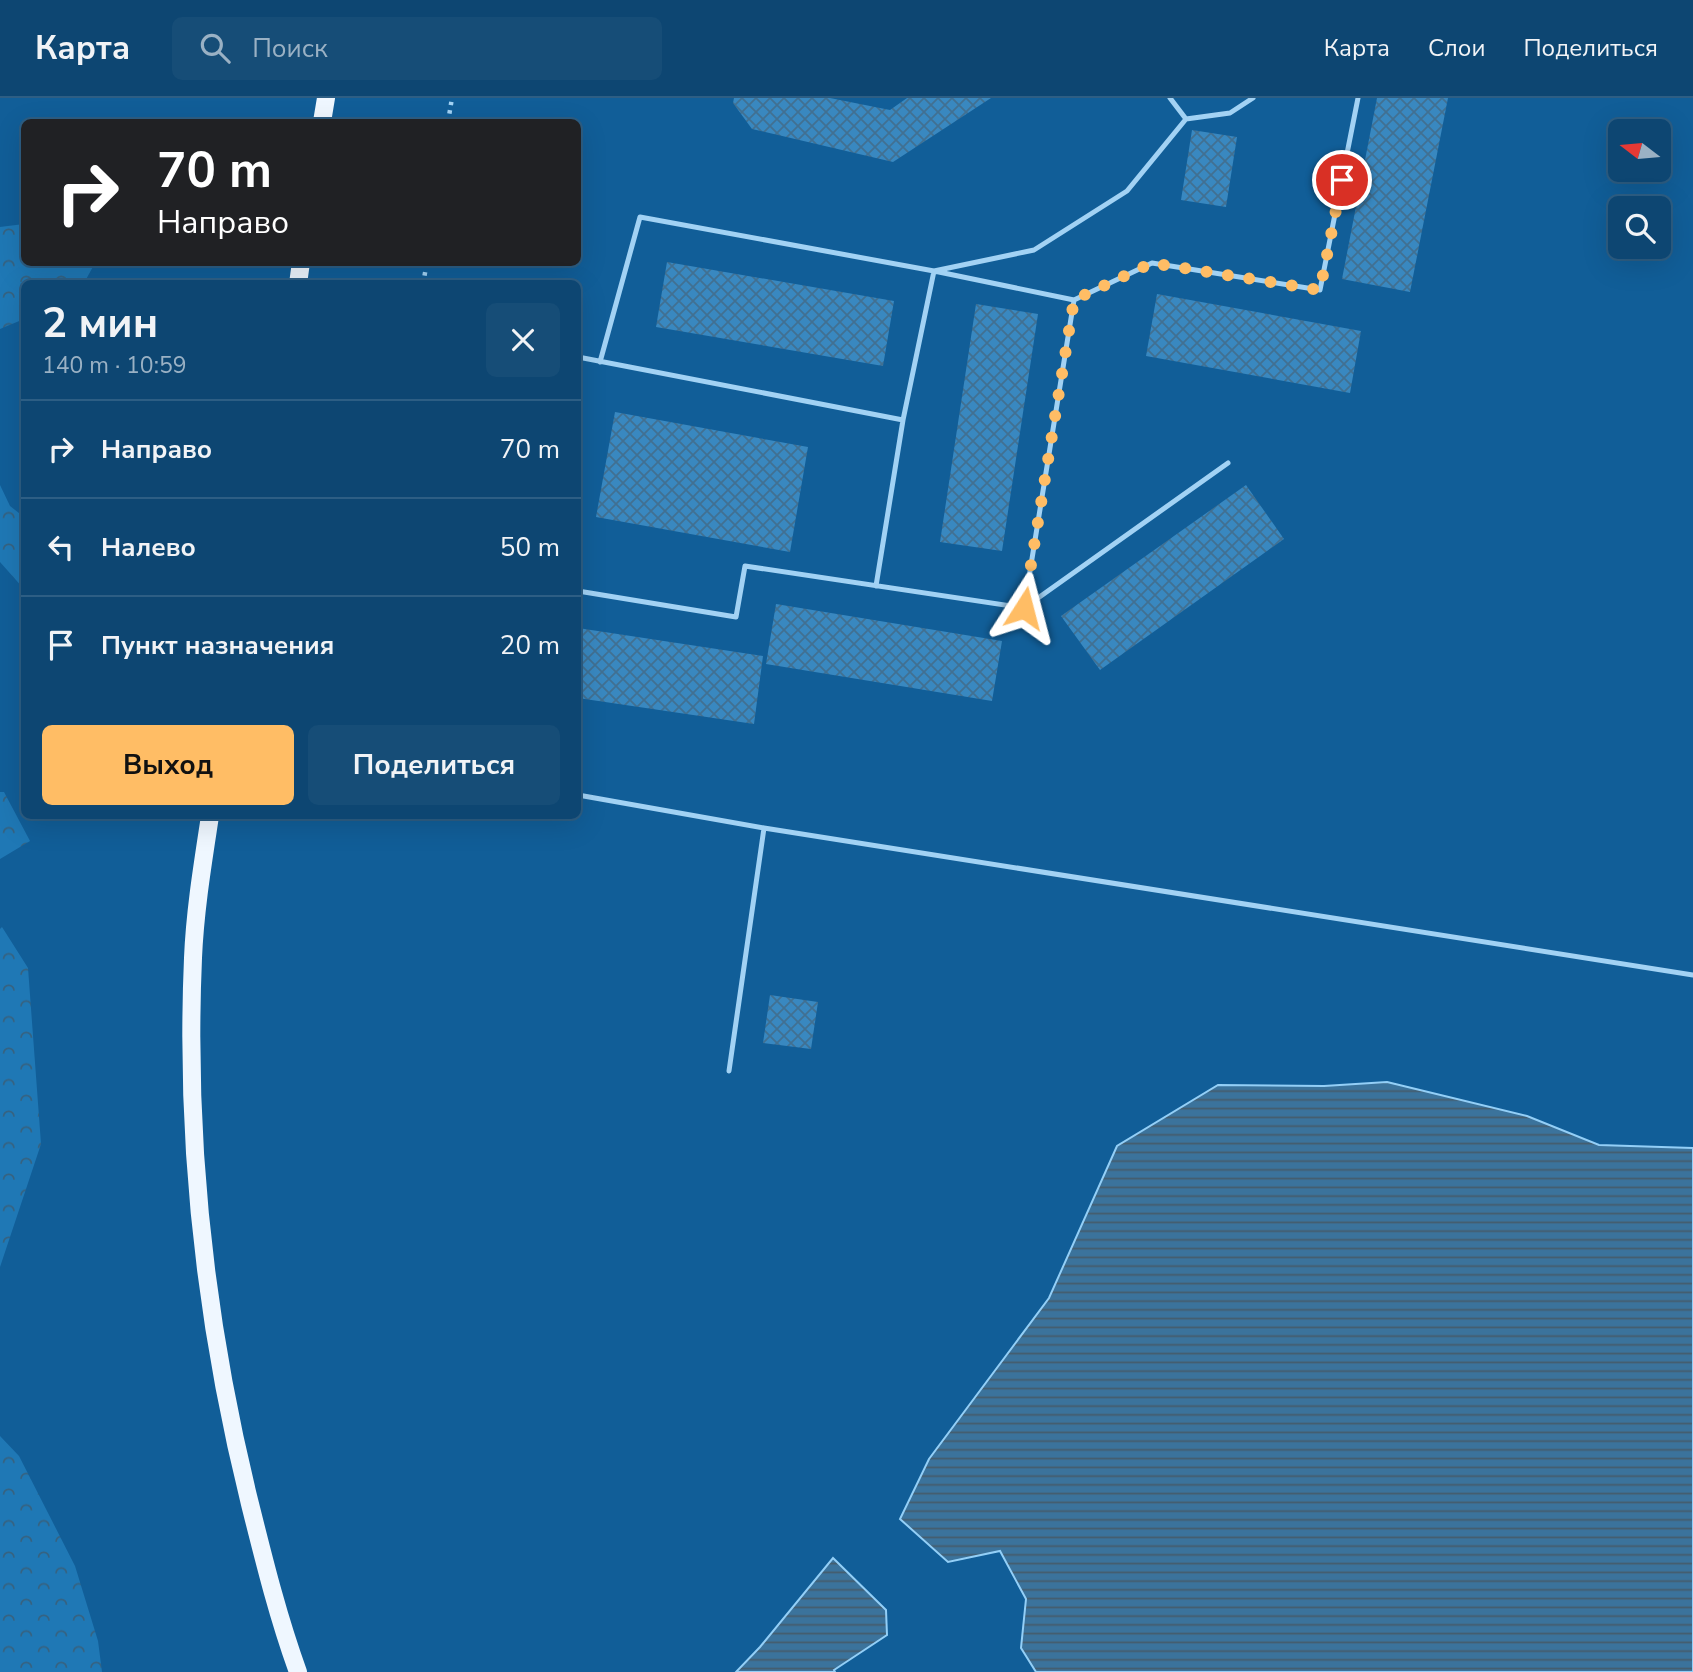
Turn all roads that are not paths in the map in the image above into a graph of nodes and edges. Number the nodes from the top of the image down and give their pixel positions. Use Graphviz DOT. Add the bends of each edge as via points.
graph roads {
  1 [pos="326,98"];
  2 [pos="1170,98"];
  3 [pos="1253,98"];
  4 [pos="1358,98"];
  5 [pos="322,119"];
  6 [pos="1186,119"];
  7 [pos="934,271"];
  8 [pos="1074,300"];
  9 [pos="581,358"];
  10 [pos="600,362"];
  11 [pos="903,420"];
  12 [pos="1228,463"];
  13 [pos="876,586"];
  14 [pos="581,591"];
  15 [pos="1024,608"];
  16 [pos="581,796"];
  17 [pos="210,819"];
  18 [pos="764,828"];
  19 [pos="1693,975"];
  20 [pos="729,1071"];
  21 [pos="298,1672"];
  1 -- 5 [label="main road"];
  2 -- 6 [label="lane"];
  3 -- 6 [label="lane" via="1230,113"];
  4 -- 8 [label="lane" via="1320,290 1152,263"];
  6 -- 7 [label="lane" via="1127,191 1034,250"];
  7 -- 8 [label="lane"];
  7 -- 10 [label="lane" via="640,217"];
  7 -- 11 [label="lane"];
  8 -- 15 [label="lane"];
  9 -- 10 [label="lane"];
  10 -- 11 [label="lane"];
  11 -- 13 [label="lane"];
  12 -- 15 [label="lane"];
  13 -- 14 [label="lane" via="745,566 736,617"];
  13 -- 15 [label="lane"];
  16 -- 18 [label="lane"];
  17 -- 21 [label="main road" via="193,982 196,1191 219,1360 240,1464"];
  18 -- 19 [label="lane"];
  18 -- 20 [label="lane"];
}
